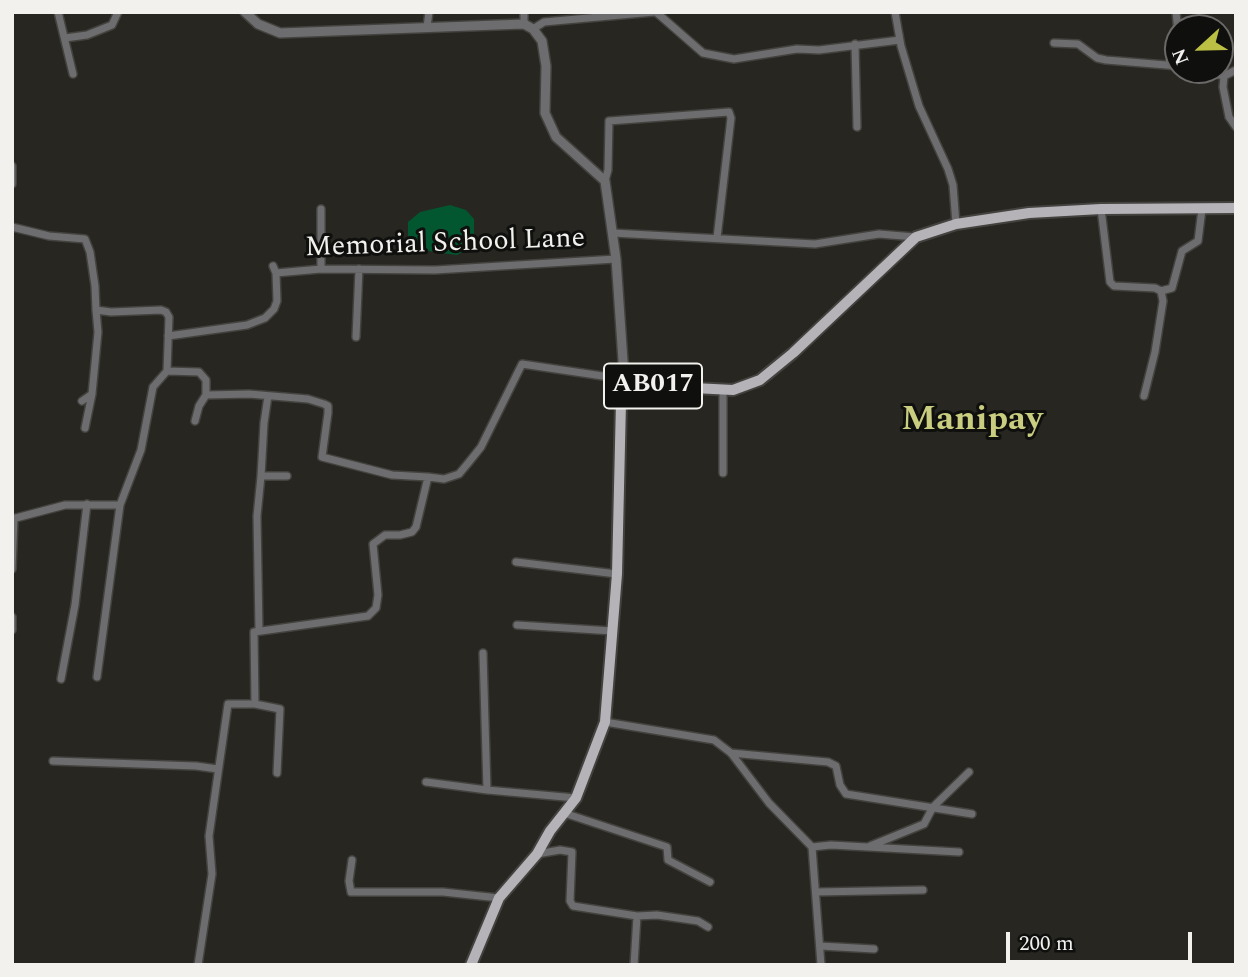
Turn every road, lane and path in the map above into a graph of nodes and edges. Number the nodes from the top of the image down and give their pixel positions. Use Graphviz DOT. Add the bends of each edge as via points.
graph roads {
  1 [pos="58,12"];
  2 [pos="118,12"];
  3 [pos="246,12"];
  4 [pos="429,12"];
  5 [pos="524,12"];
  6 [pos="655,12"];
  7 [pos="895,12"];
  8 [pos="524,23"];
  9 [pos="427,27"];
  10 [pos="533,29"];
  11 [pos="65,38"];
  12 [pos="900,40"];
  13 [pos="1054,43"];
  14 [pos="855,44"];
  15 [pos="1164,64"];
  16 [pos="74,74"];
  17 [pos="1223,84"];
  18 [pos="856,127"];
  19 [pos="1236,127"];
  20 [pos="12,166"];
  21 [pos="605,181"];
  22 [pos="12,184"];
  23 [pos="1236,208"];
  24 [pos="321,209"];
  25 [pos="1101,209"];
  26 [pos="1202,209"];
  27 [pos="956,224"];
  28 [pos="12,227"];
  29 [pos="613,233"];
  30 [pos="717,237"];
  31 [pos="916,237"];
  32 [pos="616,259"];
  33 [pos="321,269"];
  34 [pos="359,269"];
  35 [pos="1161,291"];
  36 [pos="96,310"];
  37 [pos="168,336"];
  38 [pos="356,337"];
  39 [pos="167,371"];
  40 [pos="624,384"];
  41 [pos="723,390"];
  42 [pos="92,394"];
  43 [pos="206,395"];
  44 [pos="268,396"];
  45 [pos="1144,396"];
  46 [pos="82,401"];
  47 [pos="195,421"];
  48 [pos="85,428"];
  49 [pos="723,473"];
  50 [pos="261,476"];
  51 [pos="287,476"];
  52 [pos="428,477"];
  53 [pos="87,504"];
  54 [pos="120,505"];
  55 [pos="13,519"];
  56 [pos="516,562"];
  57 [pos="12,569"];
  58 [pos="617,574"];
  59 [pos="12,617"];
  60 [pos="517,625"];
  61 [pos="12,630"];
  62 [pos="259,631"];
  63 [pos="612,631"];
  64 [pos="483,653"];
  65 [pos="97,677"];
  66 [pos="61,679"];
  67 [pos="255,704"];
  68 [pos="605,722"];
  69 [pos="731,753"];
  70 [pos="53,761"];
  71 [pos="218,769"];
  72 [pos="968,772"];
  73 [pos="277,773"];
  74 [pos="426,782"];
  75 [pos="486,790"];
  76 [pos="576,798"];
  77 [pos="933,807"];
  78 [pos="564,813"];
  79 [pos="972,814"];
  80 [pos="812,847"];
  81 [pos="867,848"];
  82 [pos="959,852"];
  83 [pos="537,854"];
  84 [pos="352,860"];
  85 [pos="710,882"];
  86 [pos="923,890"];
  87 [pos="816,892"];
  88 [pos="499,898"];
  89 [pos="637,916"];
  90 [pos="708,927"];
  91 [pos="820,946"];
  92 [pos="874,949"];
  93 [pos="198,965"];
  94 [pos="471,965"];
  95 [pos="634,965"];
  96 [pos="821,965"];
  1 -- 11 [label="street"];
  2 -- 11 [label="street" via="112,25"];
  3 -- 9 [label="street" via="258,24 280,33"];
  4 -- 9 [label="street"];
  5 -- 8 [label="street"];
  6 -- 10 [label="street" via="544,22"];
  6 -- 14 [label="street" via="703,53 734,59"];
  7 -- 12 [label="street"];
  8 -- 9 [label="street"];
  8 -- 10 [label="street"];
  10 -- 21 [label="street" via="542,41 545,113 556,137"];
  11 -- 16 [label="street"];
  12 -- 14 [label="street"];
  12 -- 27 [label="street" via="919,106 953,185"];
  13 -- 15 [label="street" via="1078,44 1106,60"];
  14 -- 18 [label="street"];
  17 -- 19 [label="street" via="1229,117"];
  20 -- 22 [label="street"];
  21 -- 29 [label="street"];
  21 -- 30 [label="street" via="609,121 729,113"];
  23 -- 26 [label="main road, AB017"];
  24 -- 33 [label="street"];
  25 -- 26 [label="main road, AB017"];
  25 -- 27 [label="main road, AB017"];
  25 -- 35 [label="street" via="1110,282"];
  26 -- 35 [label="street" via="1198,241 1182,250 1172,288"];
  27 -- 31 [label="main road, AB017"];
  28 -- 36 [label="street" via="85,239"];
  29 -- 30 [label="street"];
  29 -- 32 [label="street"];
  30 -- 31 [label="street" via="815,244 879,234"];
  31 -- 41 [label="main road, AB017" via="760,380"];
  32 -- 34 [label="street, Memorial School Lane" via="435,270"];
  32 -- 40 [label="street"];
  33 -- 34 [label="street, Memorial School Lane"];
  33 -- 37 [label="street, Memorial School Lane" via="274,269 277,301 265,318 247,325"];
  34 -- 38 [label="street"];
  35 -- 45 [label="street" via="1155,352"];
  36 -- 37 [label="street" via="161,310 169,317"];
  36 -- 42 [label="street"];
  37 -- 39 [label="street"];
  39 -- 43 [label="street" via="199,372 206,380"];
  39 -- 54 [label="street" via="153,387 141,450"];
  40 -- 41 [label="main road, AB017"];
  40 -- 52 [label="street" via="522,364 469,462 459,474 444,479"];
  40 -- 58 [label="main road, AB017" via="618,442"];
  41 -- 49 [label="street"];
  42 -- 46 [label="street"];
  42 -- 48 [label="street"];
  43 -- 44 [label="street"];
  43 -- 47 [label="street"];
  44 -- 50 [label="street"];
  44 -- 52 [label="street" via="308,399 328,406 322,457 392,475"];
  50 -- 51 [label="street"];
  50 -- 62 [label="street"];
  52 -- 62 [label="street" via="412,532 385,536 373,544 378,595 376,608 368,616"];
  53 -- 54 [label="street"];
  53 -- 55 [label="street"];
  53 -- 66 [label="street"];
  54 -- 65 [label="street"];
  55 -- 57 [label="street"];
  56 -- 58 [label="street"];
  58 -- 63 [label="main road, AB017"];
  59 -- 61 [label="street"];
  60 -- 63 [label="street"];
  62 -- 67 [label="street" via="254,632"];
  63 -- 68 [label="main road, AB017"];
  64 -- 75 [label="street"];
  67 -- 71 [label="street" via="228,705"];
  67 -- 73 [label="street" via="280,709"];
  68 -- 69 [label="street" via="714,740"];
  68 -- 76 [label="main road, AB017"];
  69 -- 77 [label="street" via="828,762 836,766 846,794"];
  69 -- 80 [label="street" via="769,803"];
  70 -- 71 [label="street"];
  71 -- 93 [label="street" via="209,836 212,874"];
  72 -- 77 [label="street"];
  74 -- 75 [label="street"];
  75 -- 76 [label="street"];
  76 -- 78 [label="main road, AB017"];
  77 -- 79 [label="street"];
  77 -- 81 [label="street" via="924,824"];
  78 -- 83 [label="main road, AB017"];
  78 -- 85 [label="street" via="667,847 668,860"];
  80 -- 81 [label="street"];
  80 -- 87 [label="street"];
  81 -- 82 [label="street"];
  83 -- 88 [label="main road, AB017"];
  83 -- 89 [label="street" via="572,852 573,906"];
  84 -- 88 [label="street" via="351,892 443,892"];
  86 -- 87 [label="street"];
  87 -- 91 [label="street"];
  88 -- 94 [label="main road, AB017"];
  89 -- 90 [label="street" via="698,921"];
  89 -- 95 [label="street"];
  91 -- 92 [label="street"];
  91 -- 96 [label="street"];
}
